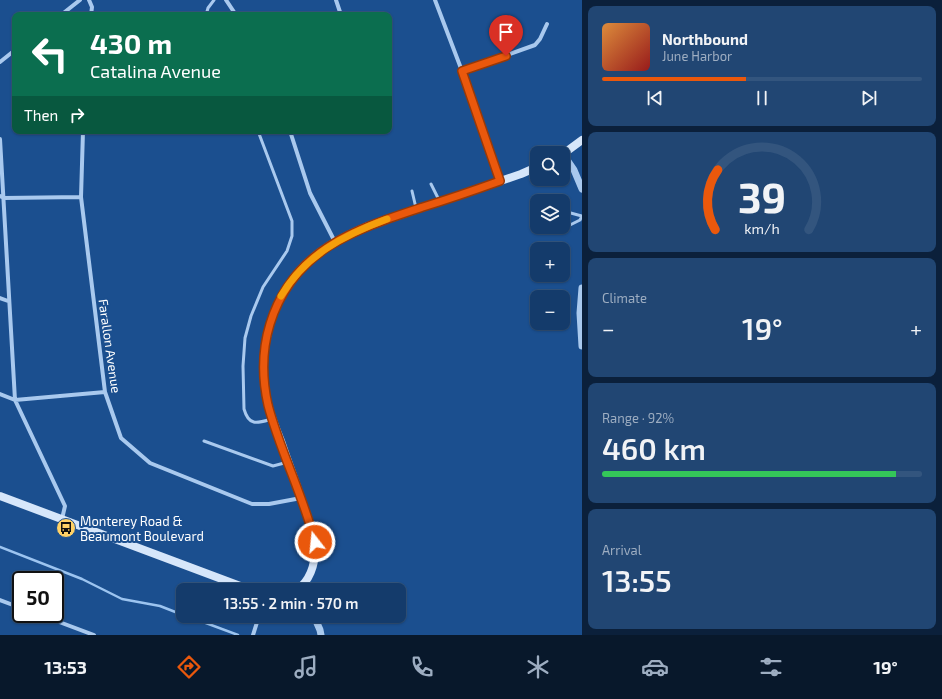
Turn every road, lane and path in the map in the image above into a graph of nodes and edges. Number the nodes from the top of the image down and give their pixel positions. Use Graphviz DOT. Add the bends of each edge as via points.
graph roads {
  1 [pos="80,0"];
  2 [pos="89,0"];
  3 [pos="214,0"];
  4 [pos="226,0"];
  5 [pos="336,0"];
  6 [pos="435,0"];
  7 [pos="65,12"];
  8 [pos="91,12"];
  9 [pos="207,12"];
  10 [pos="234,12"];
  11 [pos="340,12"];
  12 [pos="547,24"];
  13 [pos="12,52"];
  14 [pos="0,62"];
  15 [pos="462,71"];
  16 [pos="82,134"];
  17 [pos="259,134"];
  18 [pos="291,134"];
  19 [pos="0,139"];
  20 [pos="582,140"];
  21 [pos="570,149"];
  22 [pos="570,164"];
  23 [pos="530,170"];
  24 [pos="500,181"];
  25 [pos="431,184"];
  26 [pos="582,188"];
  27 [pos="412,191"];
  28 [pos="2,197"];
  29 [pos="81,197"];
  30 [pos="440,202"];
  31 [pos="417,210"];
  32 [pos="570,213"];
  33 [pos="582,216"];
  34 [pos="570,225"];
  35 [pos="335,242"];
  36 [pos="582,288"];
  37 [pos="0,298"];
  38 [pos="8,301"];
  39 [pos="582,346"];
  40 [pos="105,392"];
  41 [pos="0,394"];
  42 [pos="14,400"];
  43 [pos="273,418"];
  44 [pos="204,442"];
  45 [pos="288,462"];
  46 [pos="0,496"];
  47 [pos="300,498"];
  48 [pos="62,519"];
  49 [pos="232,583"];
  50 [pos="304,583"];
  51 [pos="0,600"];
  52 [pos="12,605"];
  53 [pos="62,623"];
  54 [pos="257,623"];
  55 [pos="317,623"];
  56 [pos="94,635"];
  57 [pos="253,635"];
  58 [pos="321,635"];
  1 -- 7 [label="street"];
  2 -- 8 [label="street"];
  3 -- 9 [label="lane"];
  4 -- 10 [label="street"];
  5 -- 11 [label="street"];
  6 -- 15 [label="street"];
  12 -- 15 [label="street" via="534,45"];
  13 -- 14 [label="street"];
  15 -- 24 [label="street"];
  16 -- 29 [label="street, Farallon Avenue"];
  17 -- 43 [label="lane" via="292,221 292,236 287,251 263,287 245,338 243,366 246,416 256,422"];
  18 -- 35 [label="street" via="310,193"];
  19 -- 28 [label="street"];
  20 -- 21 [label="main road"];
  22 -- 26 [label="street"];
  23 -- 24 [label="main road"];
  24 -- 30 [label="main road"];
  25 -- 30 [label="lane"];
  27 -- 31 [label="lane"];
  28 -- 29 [label="street"];
  28 -- 38 [label="street"];
  29 -- 40 [label="street, Farallon Avenue"];
  30 -- 31 [label="main road"];
  31 -- 35 [label="main road" via="368,226"];
  32 -- 33 [label="lane"];
  33 -- 34 [label="lane"];
  35 -- 43 [label="main road" via="319,252 295,276 272,316 264,360 265,390"];
  36 -- 39 [label="street"];
  37 -- 38 [label="street"];
  38 -- 42 [label="street"];
  40 -- 42 [label="street"];
  40 -- 47 [label="street, Farallon Avenue" via="121,438 150,463 252,504 269,504"];
  41 -- 42 [label="street"];
  42 -- 48 [label="street" via="65,506"];
  43 -- 45 [label="main road"];
  44 -- 45 [label="lane" via="273,466"];
  45 -- 47 [label="main road"];
  46 -- 48 [label="main road"];
  47 -- 50 [label="main road" via="315,542 311,572"];
  48 -- 49 [label="main road"];
  51 -- 52 [label="street"];
  53 -- 56 [label="street"];
  54 -- 57 [label="street"];
  55 -- 58 [label="street"];
}
